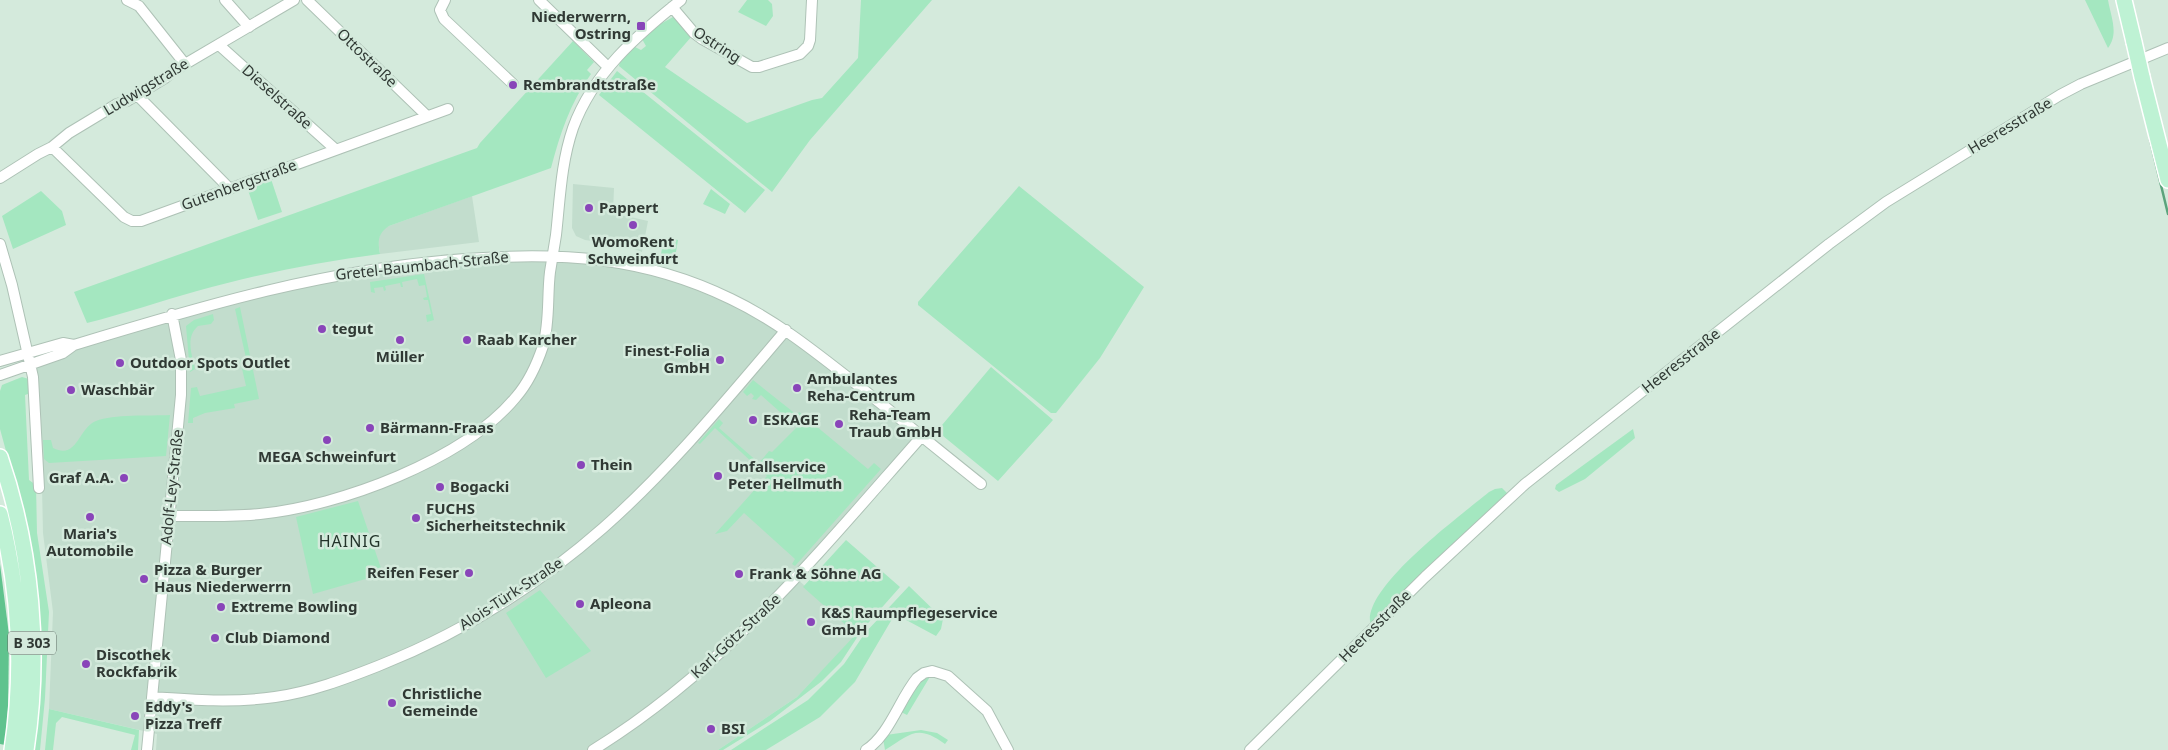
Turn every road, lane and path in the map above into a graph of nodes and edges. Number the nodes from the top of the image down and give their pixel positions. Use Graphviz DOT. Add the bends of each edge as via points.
graph roads {
  1 [pos="127,0"];
  2 [pos="225,0"];
  3 [pos="294,0"];
  4 [pos="307,0"];
  5 [pos="445,0"];
  6 [pos="539,0"];
  7 [pos="681,0"];
  8 [pos="812,0"];
  9 [pos="2124,0"];
  10 [pos="672,7"];
  11 [pos="249,28"];
  12 [pos="219,45"];
  13 [pos="2168,48"];
  14 [pos="185,64"];
  15 [pos="608,67"];
  16 [pos="513,84"];
  17 [pos="137,95"];
  18 [pos="448,109"];
  19 [pos="427,116"];
  20 [pos="52,147"];
  21 [pos="335,149"];
  22 [pos="0,178"];
  23 [pos="2168,180"];
  24 [pos="230,189"];
  25 [pos="0,244"];
  26 [pos="552,256"];
  27 [pos="172,314"];
  28 [pos="786,330"];
  29 [pos="74,345"];
  30 [pos="26,352"];
  31 [pos="0,361"];
  32 [pos="30,364"];
  33 [pos="0,375"];
  34 [pos="922,436"];
  35 [pos="0,458"];
  36 [pos="981,484"];
  37 [pos="39,488"];
  38 [pos="0,514"];
  39 [pos="169,516"];
  40 [pos="152,697"];
  41 [pos="871,749"];
  42 [pos="12,750"];
  43 [pos="26,750"];
  44 [pos="147,750"];
  45 [pos="594,750"];
  46 [pos="1008,750"];
  47 [pos="1250,750"];
  1 -- 14 [label="street" via="139,6"];
  2 -- 11 [label="street"];
  3 -- 11 [label="street, Ludwigstraße"];
  4 -- 19 [label="street, Ottostraße"];
  5 -- 16 [label="street" via="440,10 444,19"];
  6 -- 15 [label="street"];
  7 -- 10 [label="street"];
  8 -- 10 [label="street, Ostring" via="808,46 800,54 760,67 746,64 702,39"];
  9 -- 23 [label="main road, bridge"];
  10 -- 15 [label="street" via="635,38"];
  11 -- 12 [label="street, Ludwigstraße"];
  12 -- 14 [label="street, Ludwigstraße"];
  12 -- 21 [label="street, Dieselstraße"];
  13 -- 47 [label="street, Heeresstraße" via="2065,92 1886,202 1829,244 1511,496"];
  14 -- 17 [label="street, Ludwigstraße"];
  15 -- 26 [label="street" via="574,128 564,167"];
  17 -- 20 [label="street, Ludwigstraße" via="69,133"];
  17 -- 24 [label="street"];
  18 -- 19 [label="street, Gutenbergstraße"];
  19 -- 21 [label="street, Gutenbergstraße"];
  20 -- 22 [label="street, Ludwigstraße"];
  20 -- 24 [label="street, Gutenbergstraße" via="132,221 141,221"];
  21 -- 24 [label="street, Gutenbergstraße"];
  25 -- 30 [label="street"];
  26 -- 27 [label="street, Gretel-Baumbach-Straße" via="436,261 358,271"];
  26 -- 28 [label="street, Gretel-Baumbach-Straße" via="608,260 676,276 730,299"];
  26 -- 39 [label="street" via="547,326 537,364 516,397 483,427 412,469 340,498 262,514"];
  27 -- 29 [label="street, Gretel-Baumbach-Straße"];
  27 -- 39 [label="street, Adolf-Ley-Straße" via="179,342 182,378"];
  28 -- 34 [label="street, Gretel-Baumbach-Straße"];
  28 -- 40 [label="street, Alois-Türk-Straße" via="669,463 604,527 551,569 461,627 400,658 349,678 296,693 226,701"];
  29 -- 30 [label="street, Gretel-Baumbach-Straße" via="63,343"];
  29 -- 32 [label="street, Gretel-Baumbach-Straße" via="63,353"];
  30 -- 31 [label="street, Gretel-Baumbach-Straße"];
  30 -- 32 [label="street"];
  32 -- 33 [label="street, Gretel-Baumbach-Straße"];
  32 -- 37 [label="street" via="34,382"];
  34 -- 36 [label="street, Gretel-Baumbach-Straße"];
  34 -- 45 [label="street, Karl-Götz-Straße" via="756,621 667,699"];
  35 -- 43 [label="main road, B 303" via="21,526 31,608 33,673"];
  38 -- 42 [label="main road, B 303" via="18,615 18,694"];
  39 -- 40 [label="street, Adolf-Ley-Straße"];
  40 -- 44 [label="street, Adolf-Ley-Straße"];
  41 -- 46 [label="street" via="917,678 934,671 948,676 987,711"];
}
